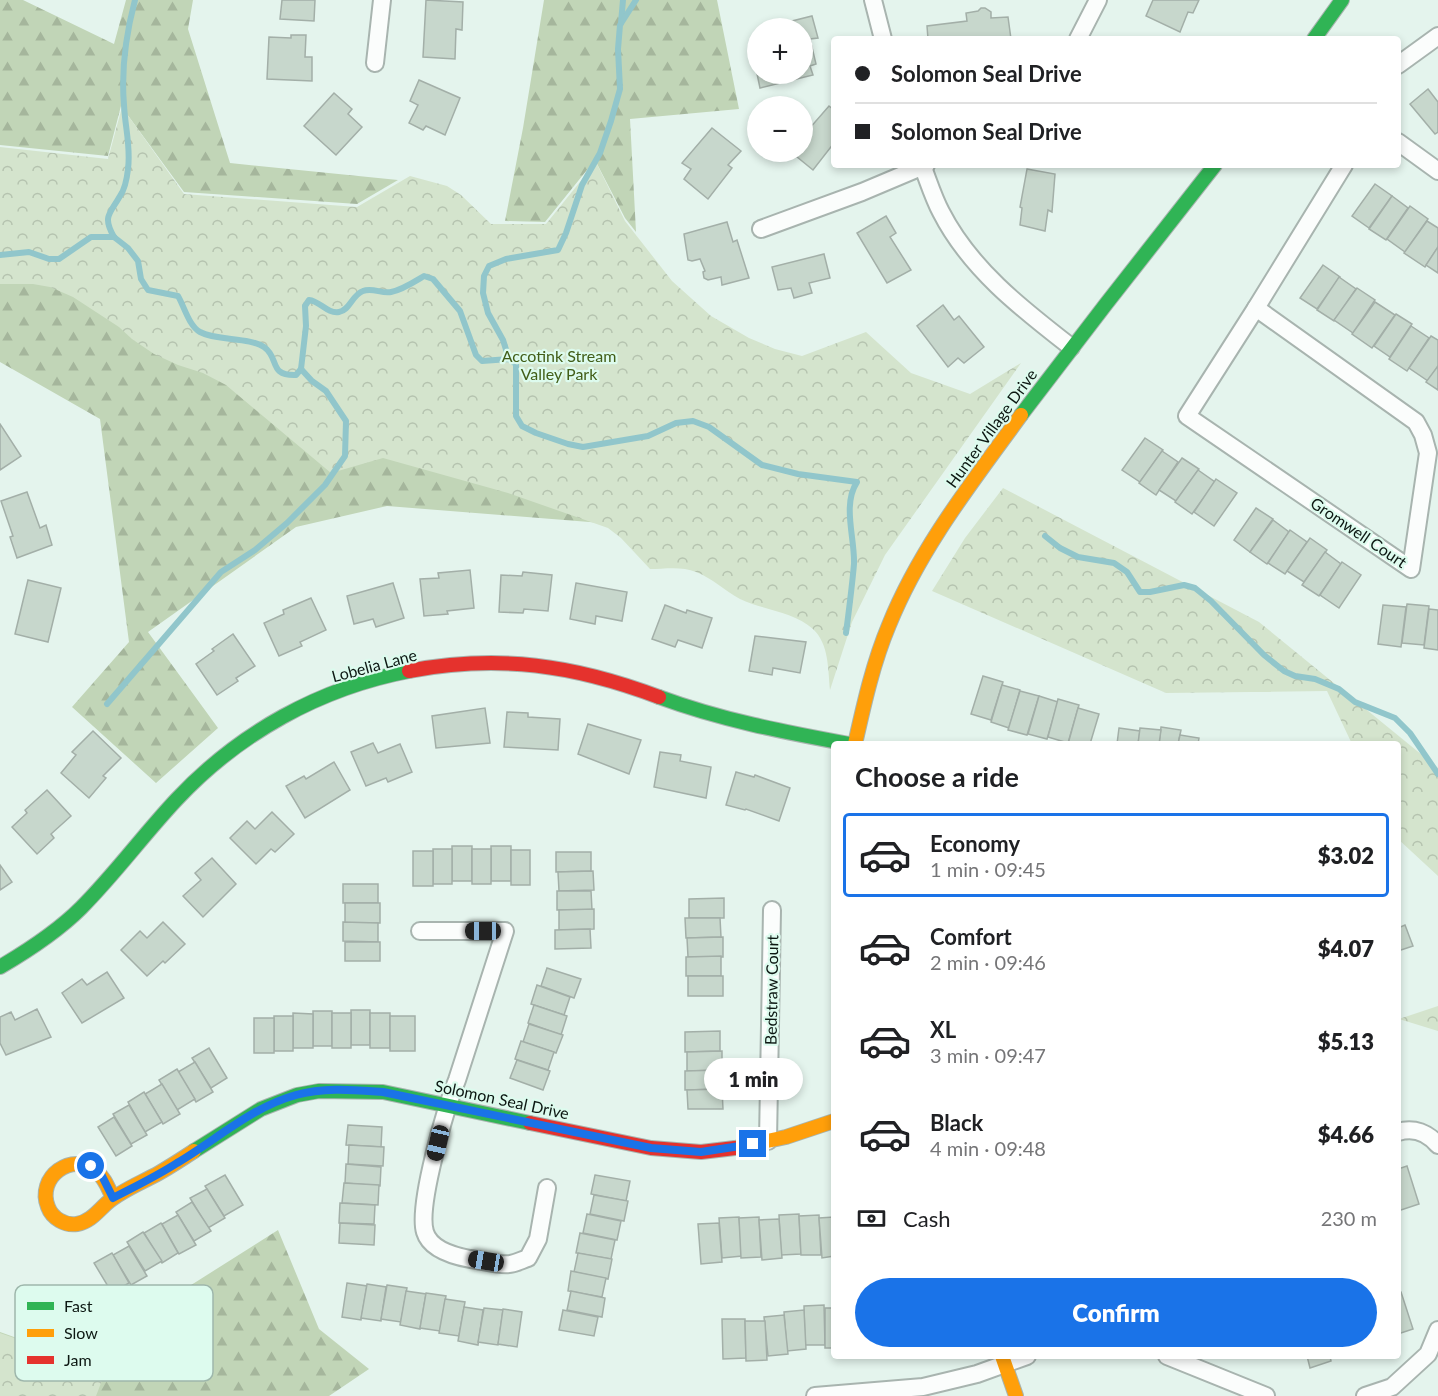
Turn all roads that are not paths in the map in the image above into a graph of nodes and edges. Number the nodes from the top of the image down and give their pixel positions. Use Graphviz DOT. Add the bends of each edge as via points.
graph roads {
  1 [pos="382,0"];
  2 [pos="873,0"];
  3 [pos="1098,0"];
  4 [pos="1342,0"];
  5 [pos="882,36"];
  6 [pos="1080,36"];
  7 [pos="1316,36"];
  8 [pos="1438,36"];
  9 [pos="375,63"];
  10 [pos="1401,63"];
  11 [pos="1401,144"];
  12 [pos="918,168"];
  13 [pos="924,168"];
  14 [pos="1213,168"];
  15 [pos="1342,168"];
  16 [pos="1438,171"];
  17 [pos="761,229"];
  18 [pos="1256,308"];
  19 [pos="1071,347"];
  20 [pos="832,741"];
  21 [pos="856,741"];
  22 [pos="772,910"];
  23 [pos="420,931"];
  24 [pos="0,967"];
  25 [pos="447,1104"];
  26 [pos="831,1122"];
  27 [pos="1401,1131"];
  28 [pos="768,1141"];
  29 [pos="1438,1145"];
  30 [pos="547,1188"];
  31 [pos="113,1198"];
  32 [pos="1438,1330"];
  33 [pos="1174,1359"];
  34 [pos="1004,1360"];
  35 [pos="815,1396"];
  36 [pos="1016,1396"];
  37 [pos="1266,1396"];
  38 [pos="1365,1396"];
  1 -- 9 [label="street"];
  2 -- 5 [label="street"];
  3 -- 6 [label="street"];
  4 -- 7 [label="street"];
  8 -- 10 [label="street"];
  11 -- 16 [label="street"];
  12 -- 17 [label="street"];
  13 -- 19 [label="street" via="941,213 988,277"];
  14 -- 19 [label="street, Hunter Village Drive"];
  15 -- 18 [label="street, Gromwell Court"];
  18 -- 18 [label="street, Gromwell Court" via="1187,416 1411,569 1428,453 1416,422"];
  19 -- 21 [label="street, Hunter Village Drive" via="949,516 906,587 871,671"];
  20 -- 24 [label="street, Lobelia Lane" via="755,727 621,682 538,664 456,663 371,680 298,708 222,757 178,797 80,908 29,950"];
  22 -- 28 [label="street, Bedstraw Court"];
  23 -- 25 [label="street" via="505,931"];
  25 -- 28 [label="street, Solomon Seal Drive" via="651,1148 701,1152"];
  25 -- 30 [label="street" via="424,1216 425,1232 435,1247 463,1257 509,1264 528,1258 538,1239"];
  25 -- 31 [label="street, Solomon Seal Drive" via="383,1092 338,1089 297,1095 272,1104"];
  26 -- 28 [label="street, Solomon Seal Drive"];
  27 -- 29 [label="street" via="1408,1128 1430,1136"];
  31 -- 31 [label="street, Solomon Seal Drive" via="94,1217 64,1223 50,1212 46,1183 54,1172 79,1163 101,1174"];
  32 -- 38 [label="street" via="1428,1354 1392,1388"];
  33 -- 37 [label="street"];
  34 -- 35 [label="street" via="923,1388"];
  34 -- 36 [label="street"];
}
